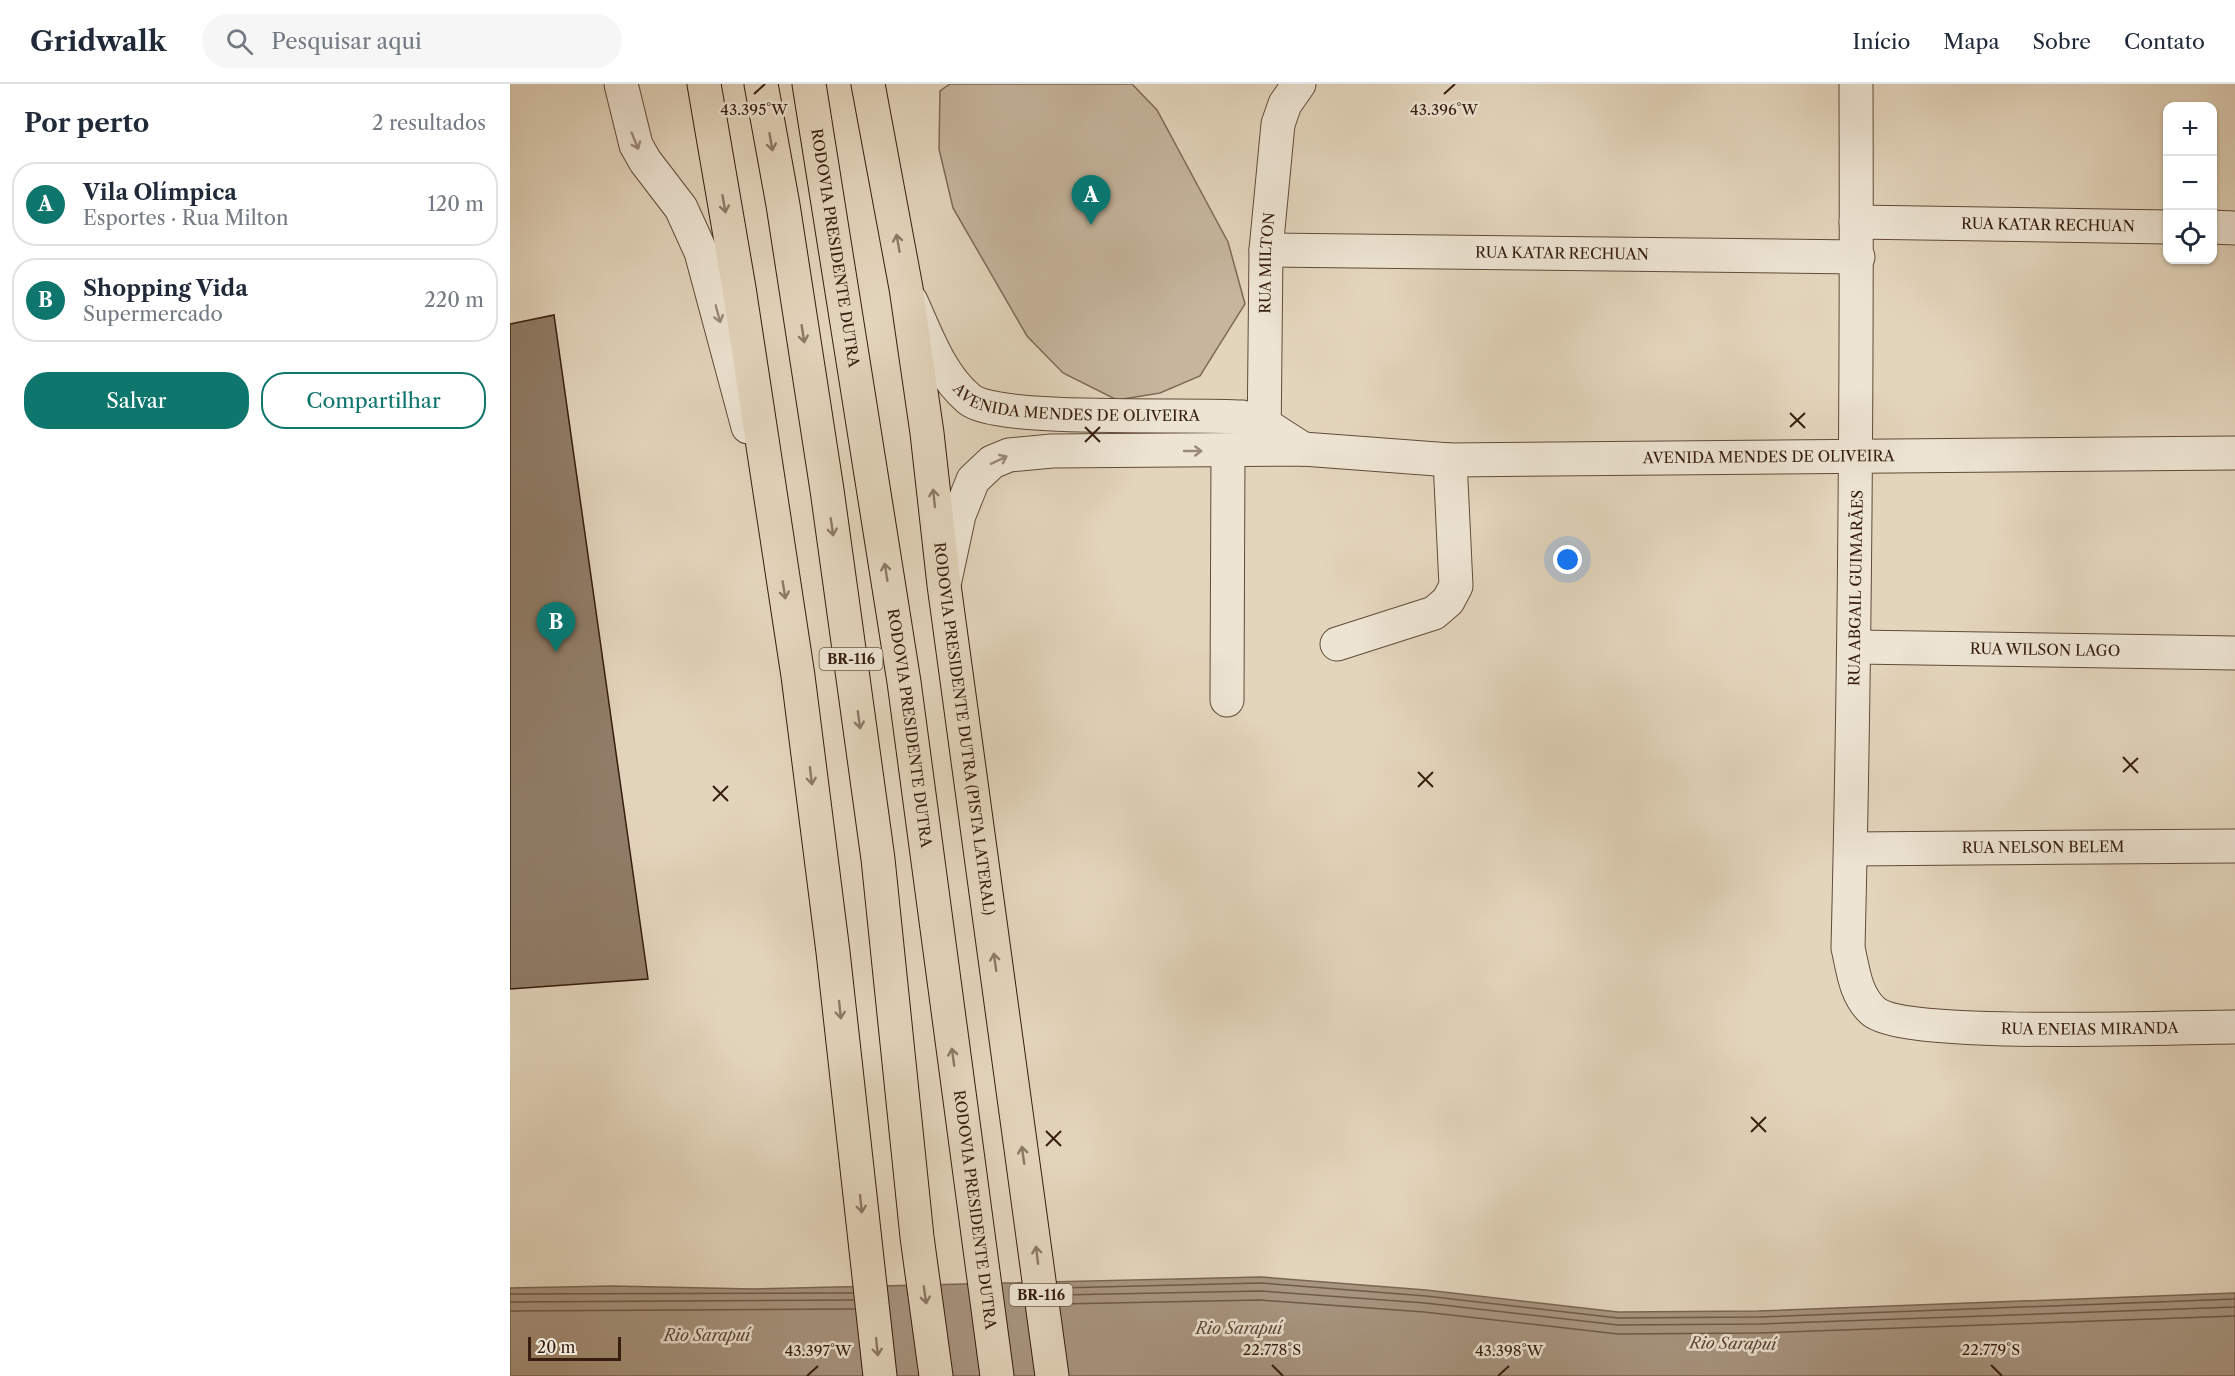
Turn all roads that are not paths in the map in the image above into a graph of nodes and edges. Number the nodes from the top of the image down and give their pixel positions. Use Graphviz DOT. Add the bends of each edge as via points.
graph roads {
  1 [pos="621,84"];
  2 [pos="704,84"];
  3 [pos="761,84"];
  4 [pos="809,84"];
  5 [pos="868,84"];
  6 [pos="1299,84"];
  7 [pos="1856,84"];
  8 [pos="1857,222"];
  9 [pos="2163,227"];
  10 [pos="2217,227"];
  11 [pos="2235,228"];
  12 [pos="1266,250"];
  13 [pos="1858,257"];
  14 [pos="906,288"];
  15 [pos="1264,437"];
  16 [pos="1228,451"];
  17 [pos="2235,453"];
  18 [pos="1857,456"];
  19 [pos="1450,460"];
  20 [pos="771,511"];
  21 [pos="944,585"];
  22 [pos="1337,644"];
  23 [pos="1856,647"];
  24 [pos="2235,652"];
  25 [pos="1227,700"];
  26 [pos="2235,846"];
  27 [pos="1851,849"];
  28 [pos="2235,1027"];
  29 [pos="1946,1028"];
  30 [pos="880,1376"];
  31 [pos="936,1376"];
  32 [pos="997,1376"];
  33 [pos="1052,1376"];
  1 -- 20 [label="street, one-way" via="636,145 681,208 701,252"];
  2 -- 20 [label="highway, BR-116, one-way"];
  3 -- 31 [label="highway, BR-116, one-way" via="824,468 878,859 917,1237"];
  32 -- 4 [label="highway, RODOVIA PRESIDENTE DUTRA / BR-116, one-way" via="904,682"];
  14 -- 5 [label="highway, RODOVIA PRESIDENTE DUTRA (PISTA LATERAL) / BR-116, one-way"];
  6 -- 12 [label="street, RUA MILTON" via="1285,104 1278,124"];
  7 -- 8 [label="street, RUA ABGAIL GUIMARÃES"];
  8 -- 9 [label="street, RUA KATAR RECHUAN"];
  8 -- 13 [label="street, RUA ABGAIL GUIMARÃES"];
  10 -- 11 [label="street"];
  12 -- 13 [label="street, RUA KATAR RECHUAN"];
  12 -- 15 [label="street, RUA MILTON"];
  13 -- 18 [label="street, RUA ABGAIL GUIMARÃES"];
  14 -- 15 [label="street, AVENIDA MENDES DE OLIVEIRA" via="943,369 970,401 989,409 1224,416"];
  21 -- 14 [label="highway, RODOVIA PRESIDENTE DUTRA (PISTA LATERAL) / BR-116, one-way"];
  15 -- 16 [label="street"];
  15 -- 19 [label="street, AVENIDA MENDES DE OLIVEIRA" via="1303,449"];
  21 -- 16 [label="street, one-way" via="963,501 973,480 992,462 1009,455 1052,451"];
  16 -- 25 [label="street"];
  17 -- 18 [label="street, AVENIDA MENDES DE OLIVEIRA"];
  18 -- 19 [label="street, AVENIDA MENDES DE OLIVEIRA"];
  18 -- 23 [label="street, RUA ABGAIL GUIMARÃES"];
  19 -- 22 [label="street" via="1456,586 1448,601 1434,614"];
  20 -- 30 [label="highway, BR-116, one-way" via="803,711"];
  33 -- 21 [label="highway, RODOVIA PRESIDENTE DUTRA (PISTA LATERAL) / BR-116, one-way"];
  23 -- 24 [label="street, RUA WILSON LAGO"];
  23 -- 27 [label="street, RUA ABGAIL GUIMARÃES"];
  26 -- 27 [label="street, RUA NELSON BELEM"];
  27 -- 29 [label="street, RUA ABGAIL GUIMARÃES" via="1848,948 1857,988 1873,1011 1896,1021"];
  28 -- 29 [label="street, RUA ENEIAS MIRANDA"];
}
